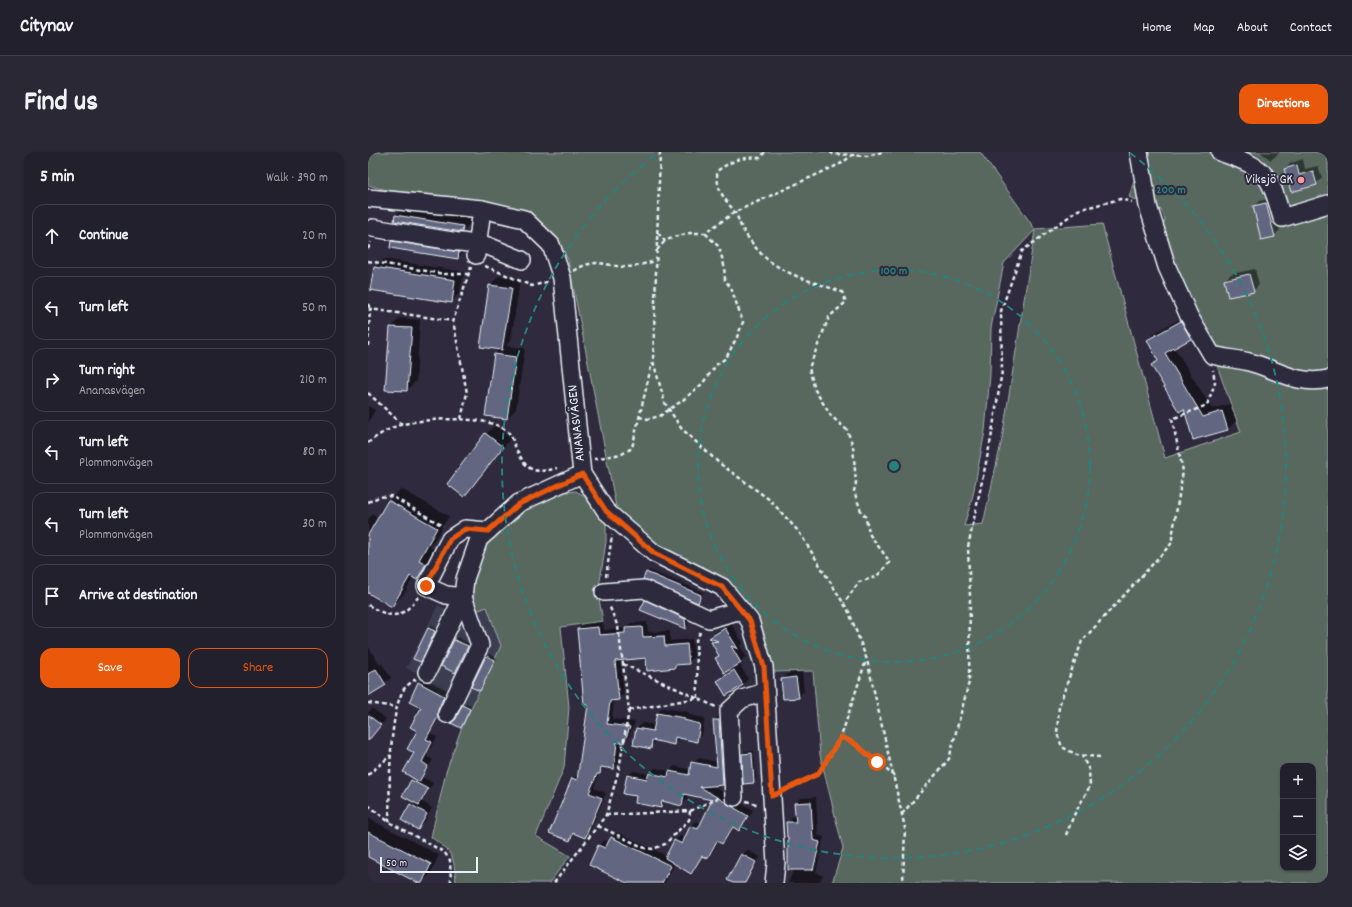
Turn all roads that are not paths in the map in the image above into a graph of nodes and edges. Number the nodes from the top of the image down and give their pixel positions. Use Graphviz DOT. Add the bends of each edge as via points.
graph roads {
  1 [pos="1139,152"];
  2 [pos="1220,152"];
  3 [pos="369,198"];
  4 [pos="1328,204"];
  5 [pos="482,209"];
  6 [pos="471,252"];
  7 [pos="522,260"];
  8 [pos="1328,379"];
  9 [pos="582,468"];
  10 [pos="488,531"];
  11 [pos="604,592"];
  12 [pos="463,597"];
  13 [pos="741,610"];
  14 [pos="427,672"];
  15 [pos="765,692"];
  16 [pos="447,714"];
  17 [pos="734,797"];
  18 [pos="774,883"];
  1 -- 8 [label="street" via="1148,206 1170,274 1188,316 1212,355 1249,362 1295,379 1315,382"];
  2 -- 4 [label="street" via="1250,163 1266,175 1282,218"];
  3 -- 5 [label="street, ANANASVÄGEN"];
  3 -- 6 [label="street" via="374,232"];
  5 -- 6 [label="street"];
  5 -- 9 [label="street, ANANASVÄGEN" via="524,219 551,245 562,278"];
  6 -- 7 [label="street" via="488,246"];
  9 -- 10 [label="street" via="519,504"];
  9 -- 13 [label="street, ANANASVÄGEN" via="606,511 654,553 722,587"];
  10 -- 12 [label="street" via="480,539 465,579"];
  10 -- 12 [label="street" via="465,529 450,539 426,586 446,595"];
  11 -- 13 [label="street" via="644,590 709,619"];
  12 -- 14 [label="street"];
  12 -- 16 [label="street" via="480,645"];
  13 -- 15 [label="street, ANANASVÄGEN" via="750,621 764,667"];
  15 -- 17 [label="street" via="742,699 729,711"];
  15 -- 18 [label="street, ANANASVÄGEN" via="776,862"];
}
